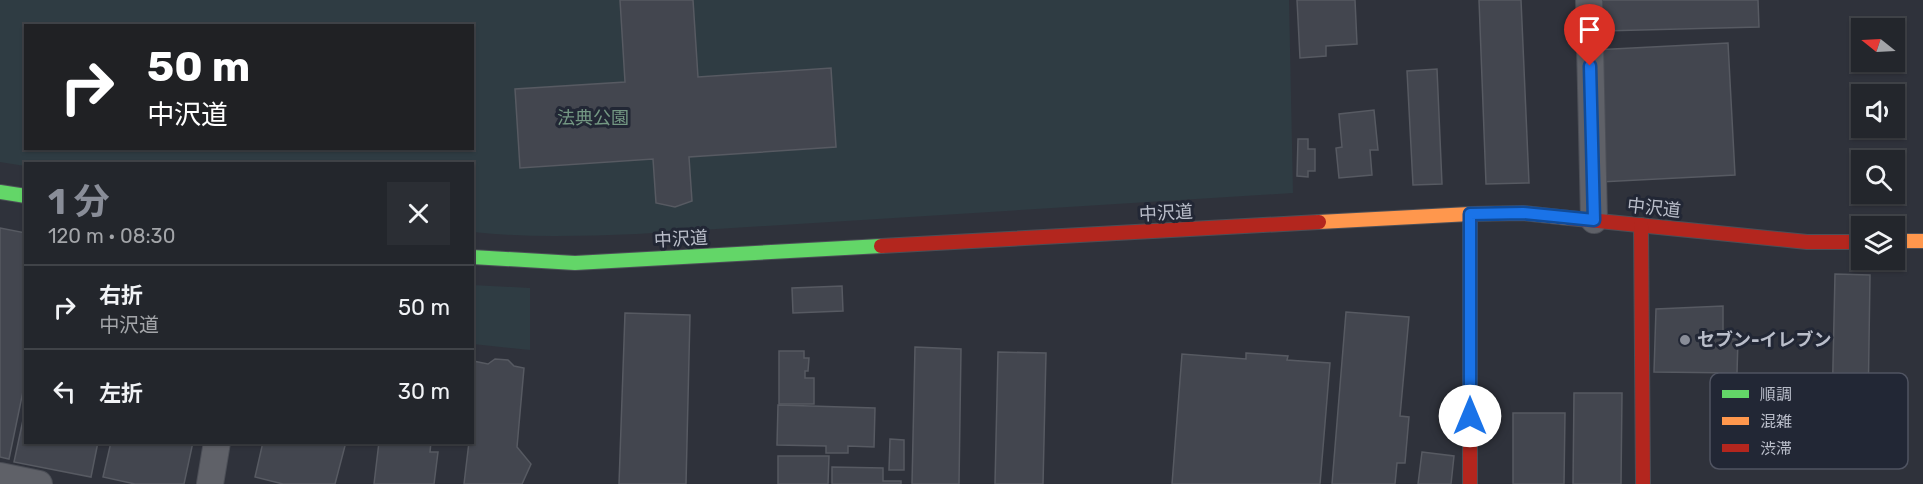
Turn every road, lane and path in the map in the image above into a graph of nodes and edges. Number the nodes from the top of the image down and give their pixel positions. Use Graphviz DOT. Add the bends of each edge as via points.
graph roads {
  1 [pos="1589,0"];
  2 [pos="0,192"];
  3 [pos="24,196"];
  4 [pos="1470,214"];
  5 [pos="1594,220"];
  6 [pos="1641,225"];
  7 [pos="1905,241"];
  8 [pos="1923,241"];
  9 [pos="1851,242"];
  10 [pos="474,257"];
  11 [pos="217,444"];
  12 [pos="0,476"];
  13 [pos="39,484"];
  14 [pos="210,484"];
  15 [pos="1470,484"];
  16 [pos="1643,484"];
  1 -- 5 [label="street"];
  2 -- 3 [label="street"];
  4 -- 5 [label="street, 中沢道" via="1523,213"];
  4 -- 10 [label="street, 中沢道" via="586,262"];
  4 -- 15 [label="street"];
  5 -- 6 [label="street, 中沢道"];
  6 -- 9 [label="street, 中沢道" via="1807,242"];
  6 -- 16 [label="street"];
  7 -- 8 [label="street"];
  11 -- 14 [label="street"];
  12 -- 13 [label="street"];
}
